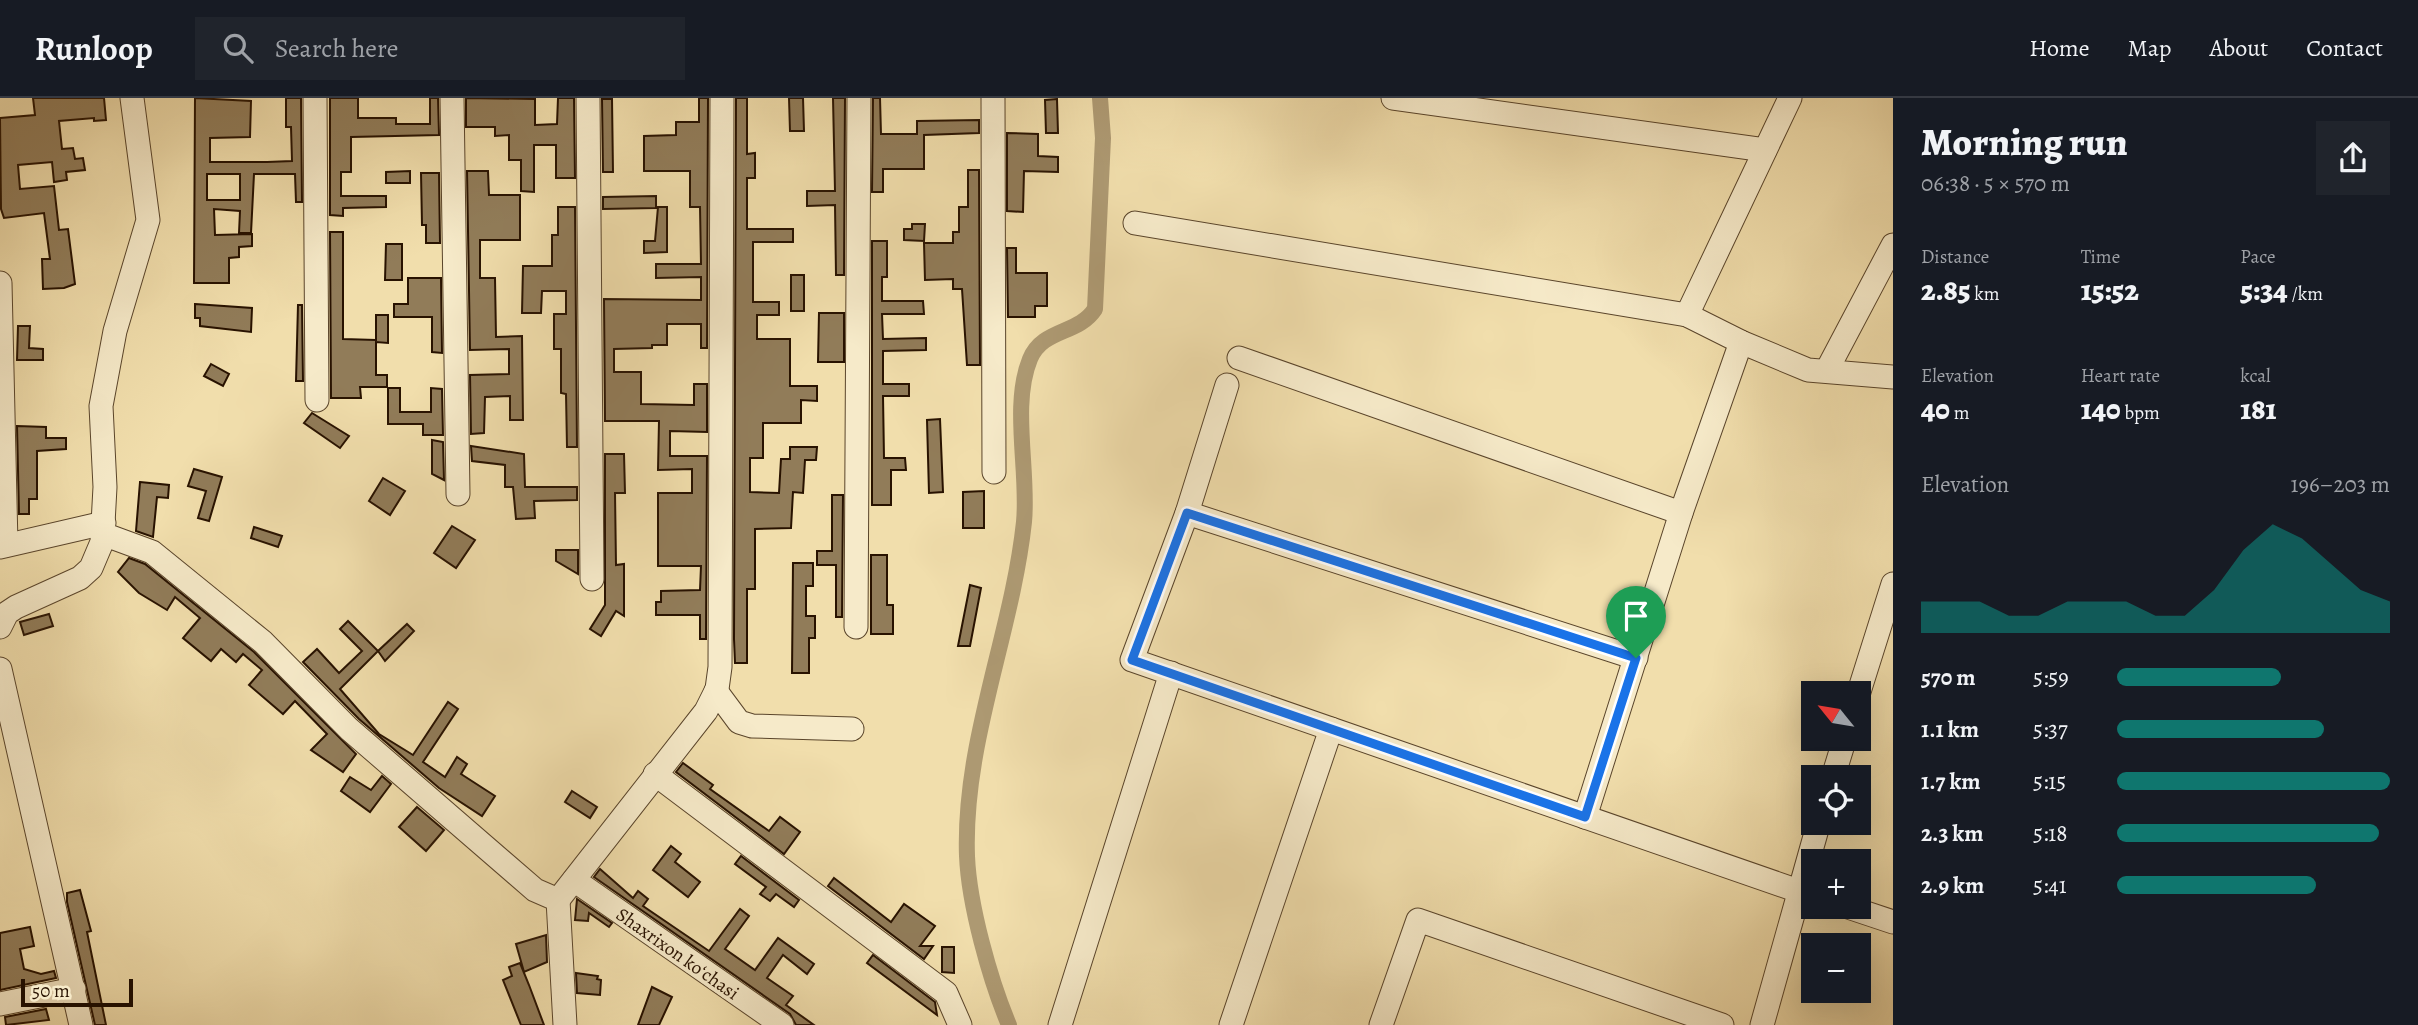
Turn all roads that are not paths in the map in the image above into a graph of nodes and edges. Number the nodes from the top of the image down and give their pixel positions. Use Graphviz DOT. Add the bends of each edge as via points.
graph roads {
  1 [pos="132,98"];
  2 [pos="315,98"];
  3 [pos="452,98"];
  4 [pos="588,98"];
  5 [pos="722,98"];
  6 [pos="859,98"];
  7 [pos="993,98"];
  8 [pos="1393,98"];
  9 [pos="1790,98"];
  10 [pos="1765,150"];
  11 [pos="1135,223"];
  12 [pos="1893,245"];
  13 [pos="1,292"];
  14 [pos="1688,315"];
  15 [pos="1741,342"];
  16 [pos="1239,358"];
  17 [pos="1827,370"];
  18 [pos="1893,377"];
  19 [pos="1227,385"];
  20 [pos="317,400"];
  21 [pos="994,472"];
  22 [pos="458,494"];
  23 [pos="1187,513"];
  24 [pos="1681,513"];
  25 [pos="103,528"];
  26 [pos="3,546"];
  27 [pos="592,579"];
  28 [pos="1893,584"];
  29 [pos="0,626"];
  30 [pos="856,627"];
  31 [pos="1636,658"];
  32 [pos="0,670"];
  33 [pos="1171,673"];
  34 [pos="1862,681"];
  35 [pos="716,691"];
  36 [pos="852,729"];
  37 [pos="1331,729"];
  38 [pos="655,774"];
  39 [pos="1585,817"];
  40 [pos="575,880"];
  41 [pos="1801,892"];
  42 [pos="558,900"];
  43 [pos="1801,909"];
  44 [pos="1871,915"];
  45 [pos="1893,922"];
  46 [pos="74,989"];
  47 [pos="0,1004"];
  48 [pos="81,1025"];
  49 [pos="565,1025"];
  50 [pos="782,1025"];
  51 [pos="960,1025"];
  52 [pos="1060,1025"];
  53 [pos="1231,1025"];
  54 [pos="1381,1025"];
  55 [pos="1722,1025"];
  56 [pos="1762,1025"];
  1 -- 25 [label="street" via="148,220 115,331 101,406"];
  2 -- 20 [label="street"];
  3 -- 22 [label="street"];
  4 -- 27 [label="street"];
  5 -- 35 [label="street" via="720,653"];
  6 -- 30 [label="street"];
  7 -- 21 [label="street"];
  8 -- 10 [label="street"];
  9 -- 10 [label="street"];
  10 -- 14 [label="street"];
  11 -- 14 [label="street"];
  12 -- 17 [label="street"];
  13 -- 26 [label="street"];
  14 -- 15 [label="street"];
  15 -- 17 [label="street" via="1808,370"];
  15 -- 24 [label="street"];
  16 -- 24 [label="street"];
  17 -- 18 [label="street"];
  19 -- 23 [label="street"];
  23 -- 31 [label="street"];
  23 -- 33 [label="street" via="1132,660"];
  24 -- 31 [label="street"];
  25 -- 26 [label="street"];
  25 -- 29 [label="street" via="90,568 79,578 16,607"];
  25 -- 42 [label="street" via="152,552 195,586 263,642 392,769 535,890"];
  28 -- 34 [label="street"];
  31 -- 39 [label="street"];
  32 -- 46 [label="street"];
  33 -- 37 [label="street"];
  33 -- 52 [label="street"];
  35 -- 36 [label="street" via="739,722 752,726"];
  35 -- 38 [label="street" via="706,711"];
  37 -- 39 [label="street"];
  37 -- 53 [label="street"];
  38 -- 40 [label="street"];
  38 -- 51 [label="street" via="946,993"];
  39 -- 41 [label="street"];
  40 -- 42 [label="street"];
  40 -- 50 [label="street, Shaxrixon koʻchasi"];
  42 -- 49 [label="street"];
  43 -- 56 [label="street"];
  44 -- 45 [label="street"];
  46 -- 47 [label="street"];
  46 -- 48 [label="street"];
  54 -- 55 [label="street" via="1418,920"];
}
